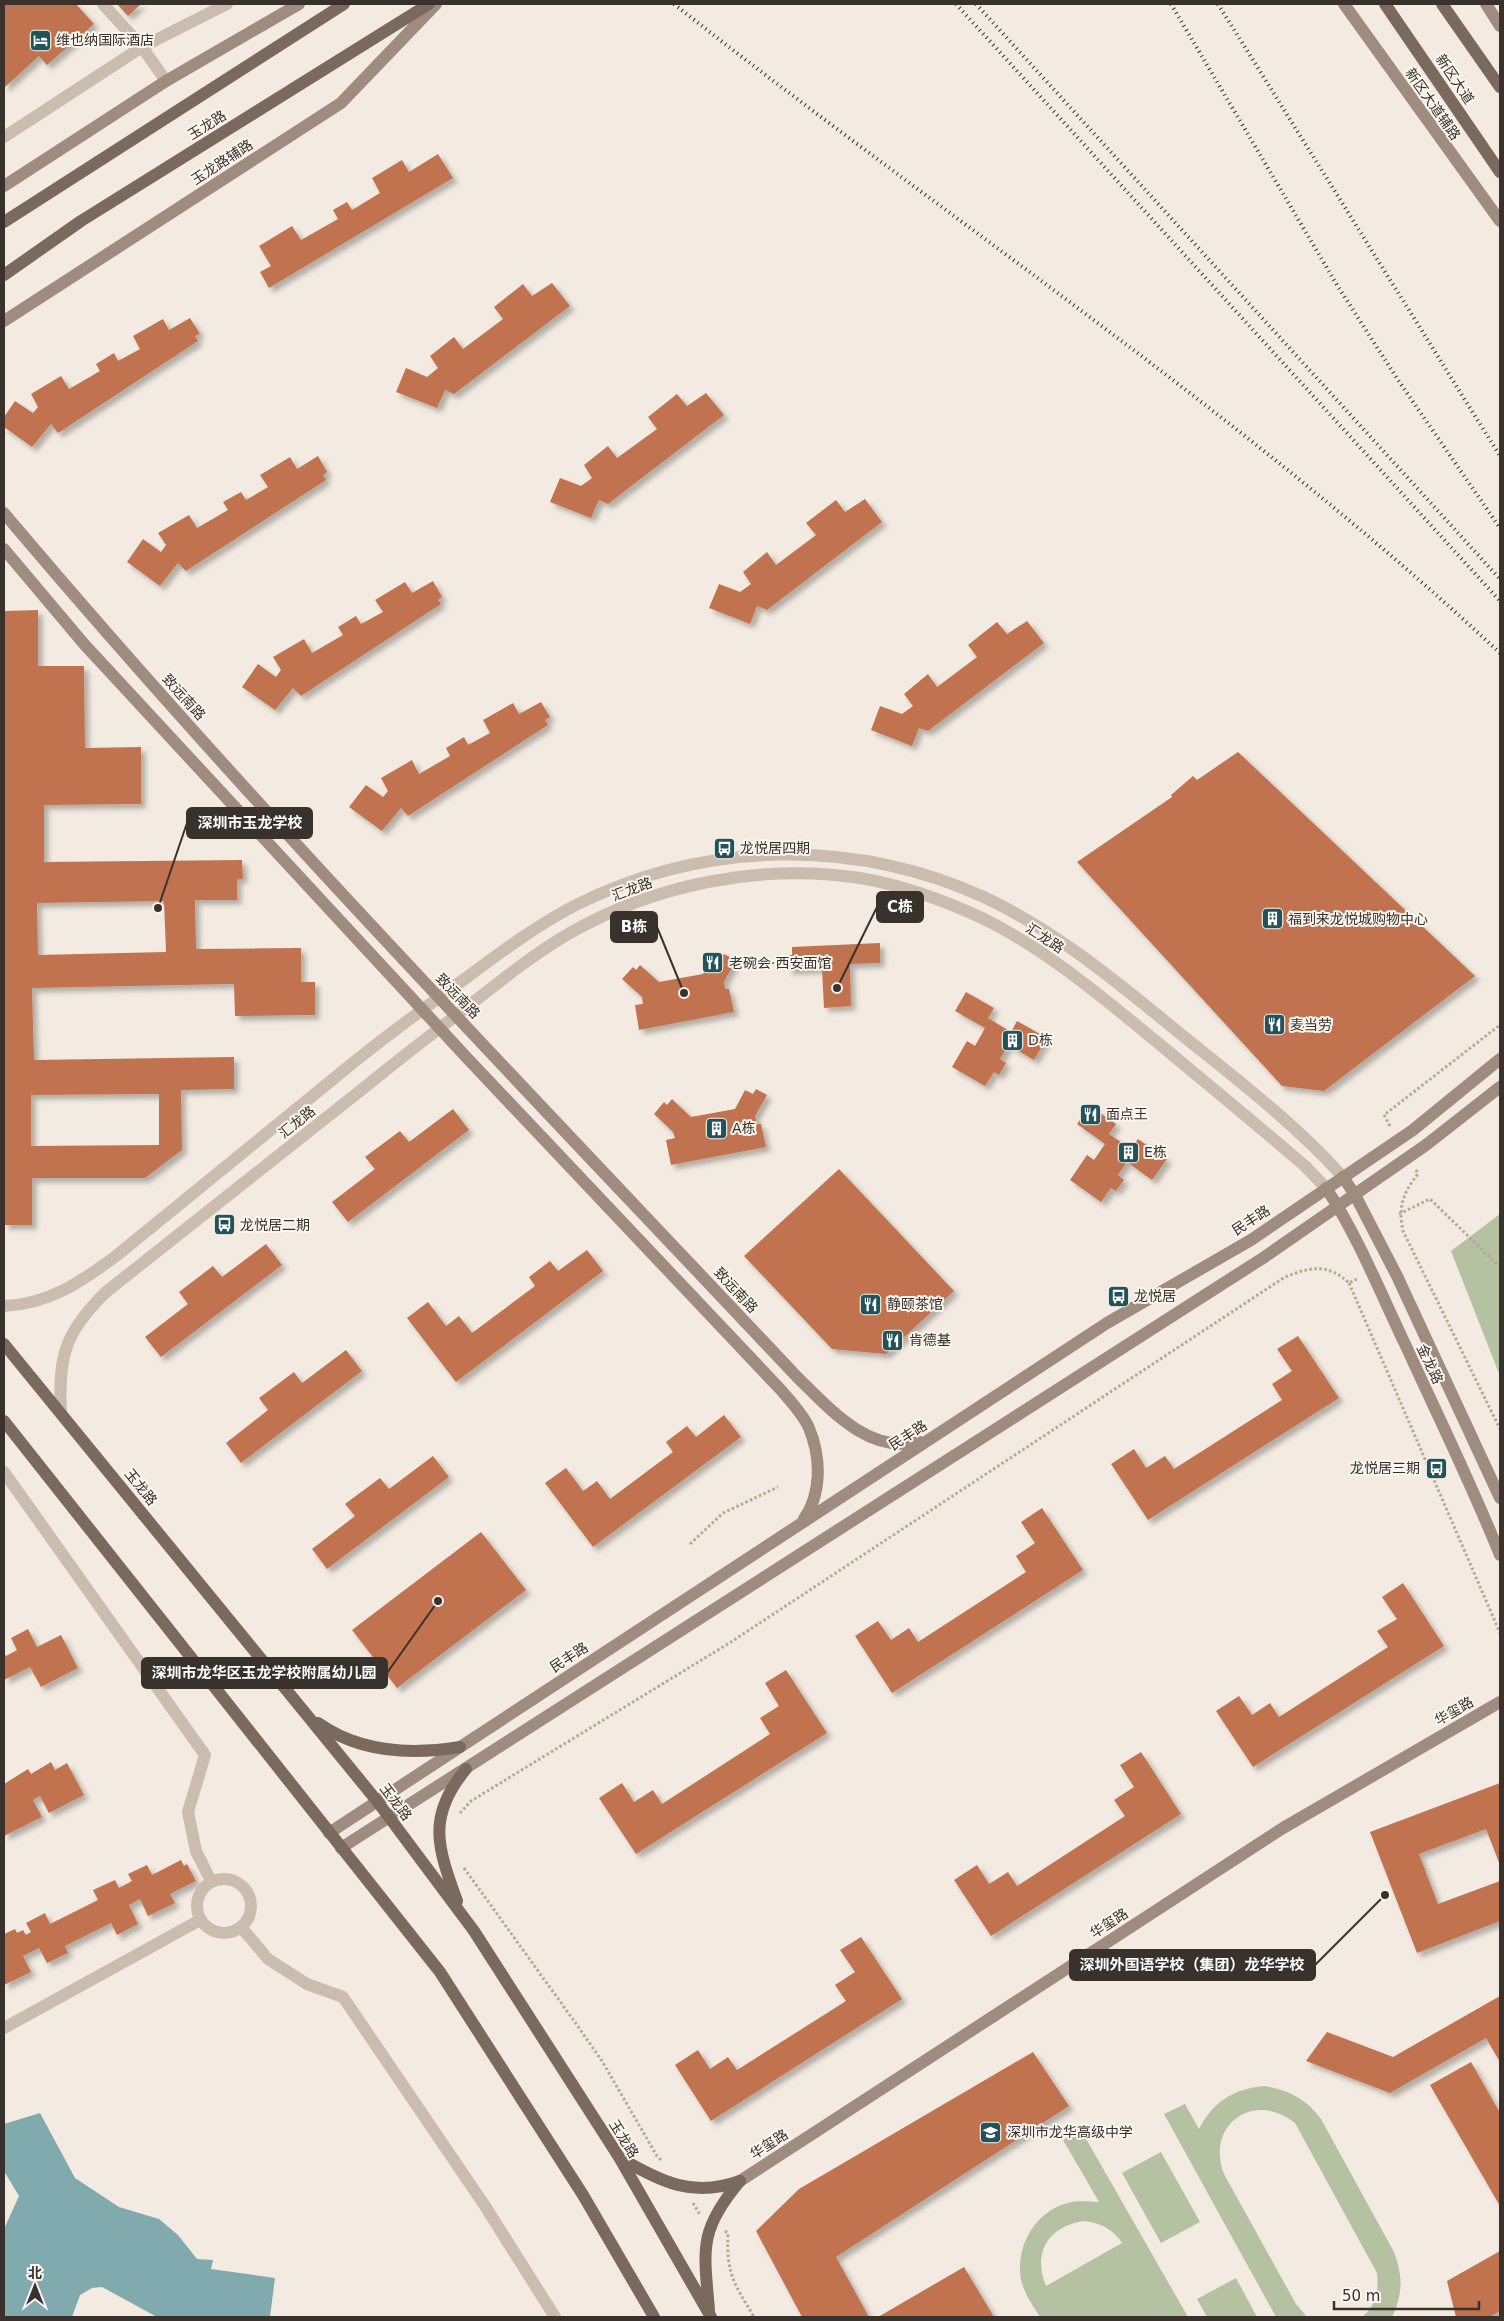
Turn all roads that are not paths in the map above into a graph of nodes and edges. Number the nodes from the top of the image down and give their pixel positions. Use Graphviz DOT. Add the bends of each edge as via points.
graph roads {
  1 [pos="103,4"];
  2 [pos="227,4"];
  3 [pos="299,4"];
  4 [pos="344,4"];
  5 [pos="429,4"];
  6 [pos="436,4"];
  7 [pos="1344,4"];
  8 [pos="1385,4"];
  9 [pos="1442,4"];
  10 [pos="1486,4"];
  11 [pos="1500,26"];
  12 [pos="142,46"];
  13 [pos="166,81"];
  14 [pos="1500,88"];
  15 [pos="4,137"];
  16 [pos="1500,172"];
  17 [pos="4,184"];
  18 [pos="1500,221"];
  19 [pos="4,222"];
  20 [pos="4,275"];
  21 [pos="4,321"];
  22 [pos="4,513"];
  23 [pos="4,549"];
  24 [pos="438,998"];
  25 [pos="422,1009"];
  26 [pos="455,1016"];
  27 [pos="440,1028"];
  28 [pos="1500,1059"];
  29 [pos="1500,1087"];
  30 [pos="1343,1177"];
  31 [pos="1326,1188"];
  32 [pos="1355,1195"];
  33 [pos="1338,1206"];
  34 [pos="4,1306"];
  35 [pos="4,1344"];
  36 [pos="62,1412"];
  37 [pos="4,1421"];
  38 [pos="926,1441"];
  39 [pos="4,1472"];
  40 [pos="1500,1498"];
  41 [pos="801,1523"];
  42 [pos="1500,1555"];
  43 [pos="1500,1702"];
  44 [pos="304,1714"];
  45 [pos="460,1747"];
  46 [pos="466,1769"];
  47 [pos="378,1801"];
  48 [pos="390,1818"];
  49 [pos="329,1833"];
  50 [pos="341,1848"];
  51 [pos="211,1882"];
  52 [pos="462,1915"];
  53 [pos="200,1920"];
  54 [pos="241,1927"];
  55 [pos="4,2028"];
  56 [pos="619,2157"];
  57 [pos="740,2181"];
  58 [pos="710,2315"];
  59 [pos="555,2317"];
  60 [pos="654,2317"];
  1 -- 12 [label="street"];
  2 -- 12 [label="street"];
  3 -- 13 [label="main road"];
  4 -- 19 [label="main road, 玉龙路"];
  5 -- 20 [label="main road, 玉龙路" via="81,221"];
  6 -- 21 [label="main road, 玉龙路辅路" via="341,103"];
  7 -- 18 [label="main road, 新区大道辅路"];
  8 -- 16 [label="main road, 新区大道"];
  9 -- 14 [label="main road"];
  10 -- 11 [label="main road"];
  12 -- 13 [label="street"];
  12 -- 15 [label="street"];
  13 -- 17 [label="main road"];
  22 -- 24 [label="main road, 致远南路" via="102,629"];
  23 -- 25 [label="main road" via="84,644"];
  24 -- 25 [label="street, 汇龙路"];
  24 -- 26 [label="main road, 致远南路"];
  24 -- 30 [label="street, 汇龙路" via="546,923 576,906 639,879 709,860 747,855 829,855 867,860 950,883 1020,916 1064,942 1296,1129"];
  25 -- 27 [label="main road"];
  25 -- 34 [label="street, 汇龙路" via="84,1280 42,1300"];
  26 -- 27 [label="street, 汇龙路"];
  26 -- 31 [label="street, 汇龙路" via="568,934 635,902 709,882 747,877 828,874 862,878 943,900 1038,951 1106,1000 1305,1166"];
  26 -- 38 [label="main road, 致远南路" via="825,1404 859,1431 880,1442 911,1444"];
  27 -- 36 [label="street, 汇龙路" via="88,1310 67,1344 63,1358 60,1379"];
  27 -- 41 [label="main road" via="797,1409 816,1450 818,1470 812,1508"];
  28 -- 30 [label="main road, 民丰路" via="1413,1130"];
  29 -- 32 [label="main road"];
  30 -- 31 [label="main road, 民丰路"];
  30 -- 32 [label="main road, 金龙路"];
  31 -- 33 [label="main road, 金龙路"];
  31 -- 38 [label="main road, 民丰路" via="1250,1240 1107,1323"];
  32 -- 33 [label="main road"];
  32 -- 40 [label="main road, 金龙路"];
  33 -- 42 [label="main road, 金龙路" via="1467,1477"];
  33 -- 46 [label="main road" via="1263,1258"];
  35 -- 36 [label="main road, 玉龙路"];
  36 -- 44 [label="main road, 玉龙路"];
  37 -- 49 [label="main road"];
  38 -- 41 [label="main road, 民丰路"];
  39 -- 51 [label="street" via="205,1754 188,1812 196,1850"];
  41 -- 45 [label="main road, 民丰路"];
  43 -- 57 [label="main road, 华玺路" via="1284,1828"];
  44 -- 45 [label="main road" via="336,1736 378,1748 413,1751"];
  44 -- 47 [label="main road, 玉龙路"];
  45 -- 47 [label="main road, 民丰路"];
  46 -- 48 [label="main road"];
  46 -- 52 [label="main road" via="448,1794 439,1827 441,1858"];
  47 -- 48 [label="main road, 玉龙路"];
  47 -- 49 [label="main road, 民丰路"];
  48 -- 50 [label="main road"];
  48 -- 52 [label="main road, 玉龙路"];
  49 -- 50 [label="main road"];
  50 -- 60 [label="main road" via="440,1972 583,2195"];
  51 -- 53 [label="street" via="199,1893 196,1904"];
  51 -- 54 [label="street" via="221,1879 235,1881 248,1895 251,1903 249,1915"];
  52 -- 56 [label="main road, 玉龙路"];
  53 -- 54 [label="street" via="216,1932 225,1933"];
  53 -- 55 [label="street"];
  54 -- 59 [label="street" via="268,1959 307,1984 343,1996 485,2206"];
  56 -- 57 [label="main road" via="681,2187 715,2188"];
  56 -- 58 [label="main road, 玉龙路"];
  57 -- 58 [label="main road" via="710,2225 706,2244"];
}
